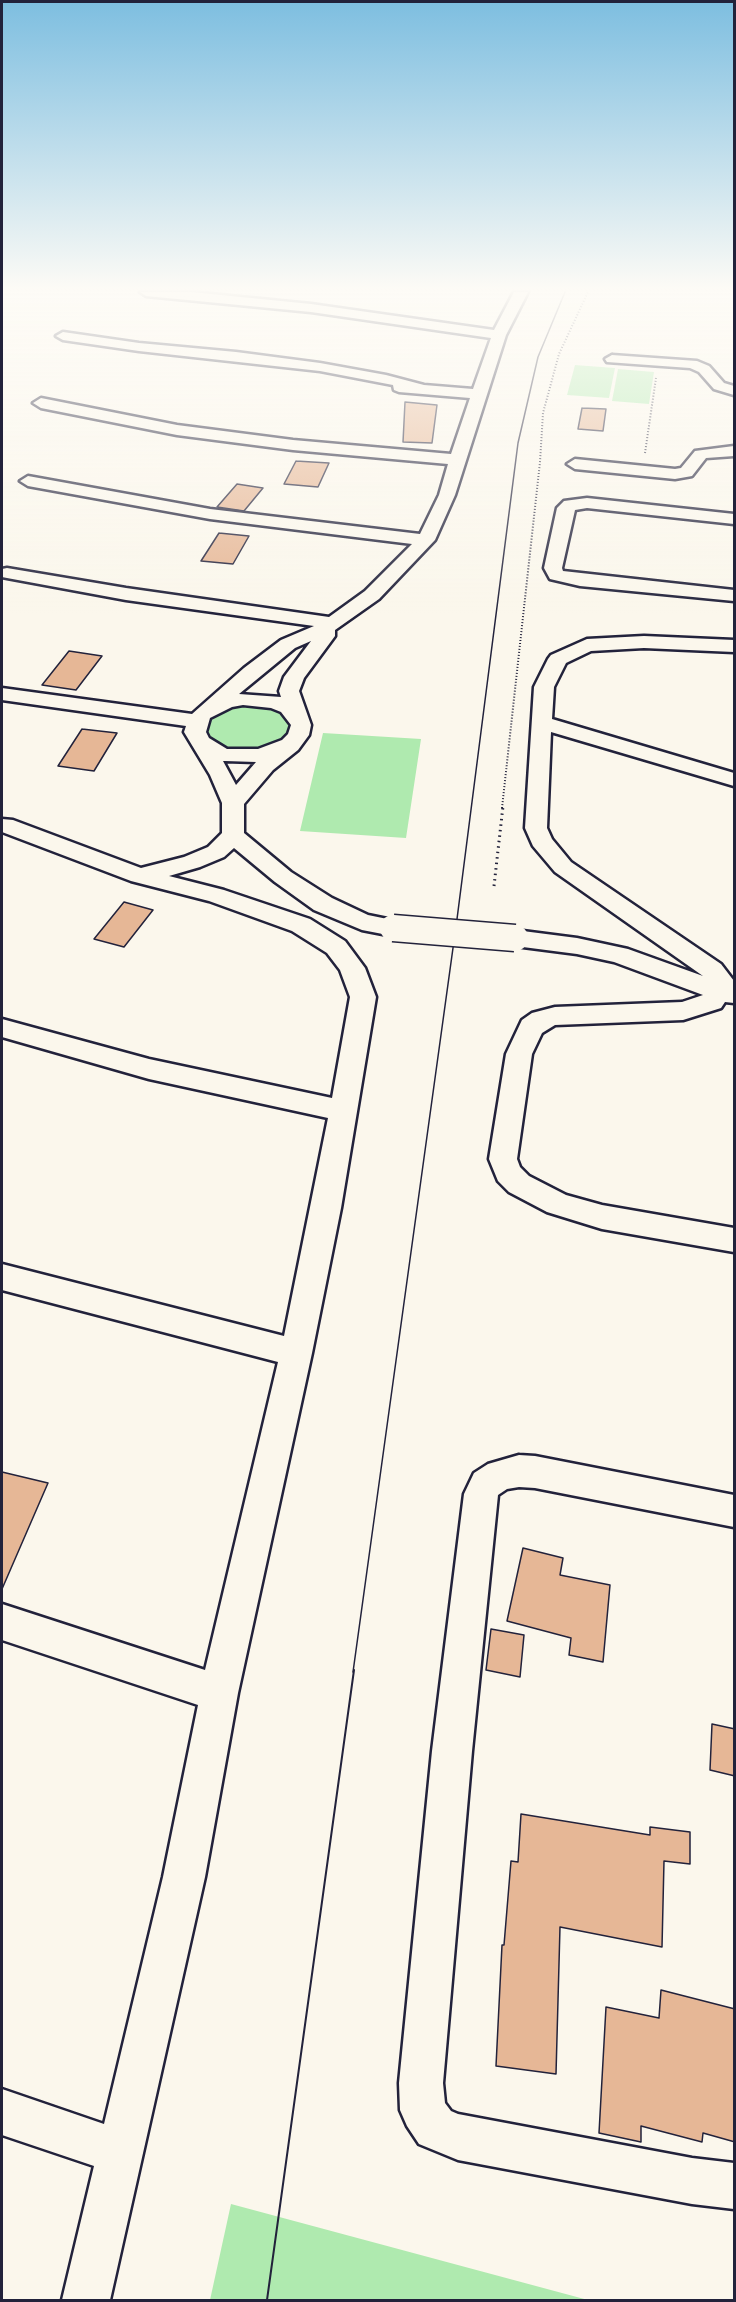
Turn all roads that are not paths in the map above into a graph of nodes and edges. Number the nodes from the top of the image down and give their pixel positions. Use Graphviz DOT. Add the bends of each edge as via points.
graph roads {
  1 [pos="476,399"];
  2 [pos="41,403"];
  3 [pos="735,451"];
  4 [pos="458,460"];
  5 [pos="575,464"];
  6 [pos="28,481"];
  7 [pos="735,519"];
  8 [pos="426,540"];
  9 [pos="7,573"];
  10 [pos="735,596"];
  11 [pos="329,625"];
  12 [pos="735,646"];
  13 [pos="2,694"];
  14 [pos="297,716"];
  15 [pos="542,723"];
  16 [pos="203,724"];
  17 [pos="290,745"];
  18 [pos="735,780"];
  19 [pos="232,803"];
  20 [pos="5,825"];
  21 [pos="233,835"];
  22 [pos="216,852"];
  23 [pos="138,876"];
  24 [pos="216,895"];
  25 [pos="728,994"];
  26 [pos="2,1028"];
  27 [pos="344,1111"];
  28 [pos="735,1240"];
  29 [pos="2,1278"];
  30 [pos="296,1353"];
  31 [pos="735,1511"];
  32 [pos="2,1622"];
  33 [pos="219,1693"];
  34 [pos="2,2112"];
  35 [pos="120,2152"];
  36 [pos="735,2186"];
  37 [pos="86,2301"];
  1 -- 4 [label="street"];
  2 -- 4 [label="street" via="177,430"];
  3 -- 5 [label="street" via="701,454 681,473"];
  4 -- 8 [label="street" via="438,519"];
  6 -- 8 [label="street" via="210,514"];
  7 -- 10 [label="street" via="587,503 570,505 566,508 553,568 555,574 580,580"];
  8 -- 11 [label="street" via="372,594"];
  9 -- 11 [label="street"];
  11 -- 14 [label="street" via="294,677 289,692"];
  11 -- 16 [label="street" via="288,644 251,672"];
  12 -- 15 [label="street" via="644,642 586,645 570,651 550,671 544,687"];
  13 -- 16 [label="street"];
  14 -- 16 [label="street" via="275,702 234,700"];
  14 -- 17 [label="street" via="301,725"];
  15 -- 18 [label="street"];
  15 -- 25 [label="street" via="534,816 550,854 562,867 712,970"];
  16 -- 17 [label="street" via="211,750 243,758 277,752"];
  16 -- 19 [label="street"];
  17 -- 19 [label="street" via="265,765"];
  19 -- 21 [label="street"];
  20 -- 23 [label="street"];
  21 -- 22 [label="street"];
  21 -- 25 [label="street, bridge" via="283,878 323,904 362,922 577,946 619,955"];
  22 -- 23 [label="street"];
  22 -- 24 [label="street"];
  23 -- 24 [label="street"];
  24 -- 27 [label="street" via="301,926 336,947 352,968 363,997"];
  25 -- 28 [label="street" via="683,1011 555,1016 531,1027 519,1054 503,1159 508,1173 519,1184 557,1204"];
  26 -- 27 [label="street" via="149,1069"];
  27 -- 30 [label="street"];
  29 -- 30 [label="street"];
  30 -- 33 [label="street"];
  31 -- 36 [label="street" via="535,1472 500,1475 486,1484 481,1494 452,1750 421,2083 423,2110 435,2127 458,2137"];
  32 -- 33 [label="street"];
  33 -- 35 [label="street" via="184,1877"];
  34 -- 35 [label="street"];
  35 -- 37 [label="street"];
}
